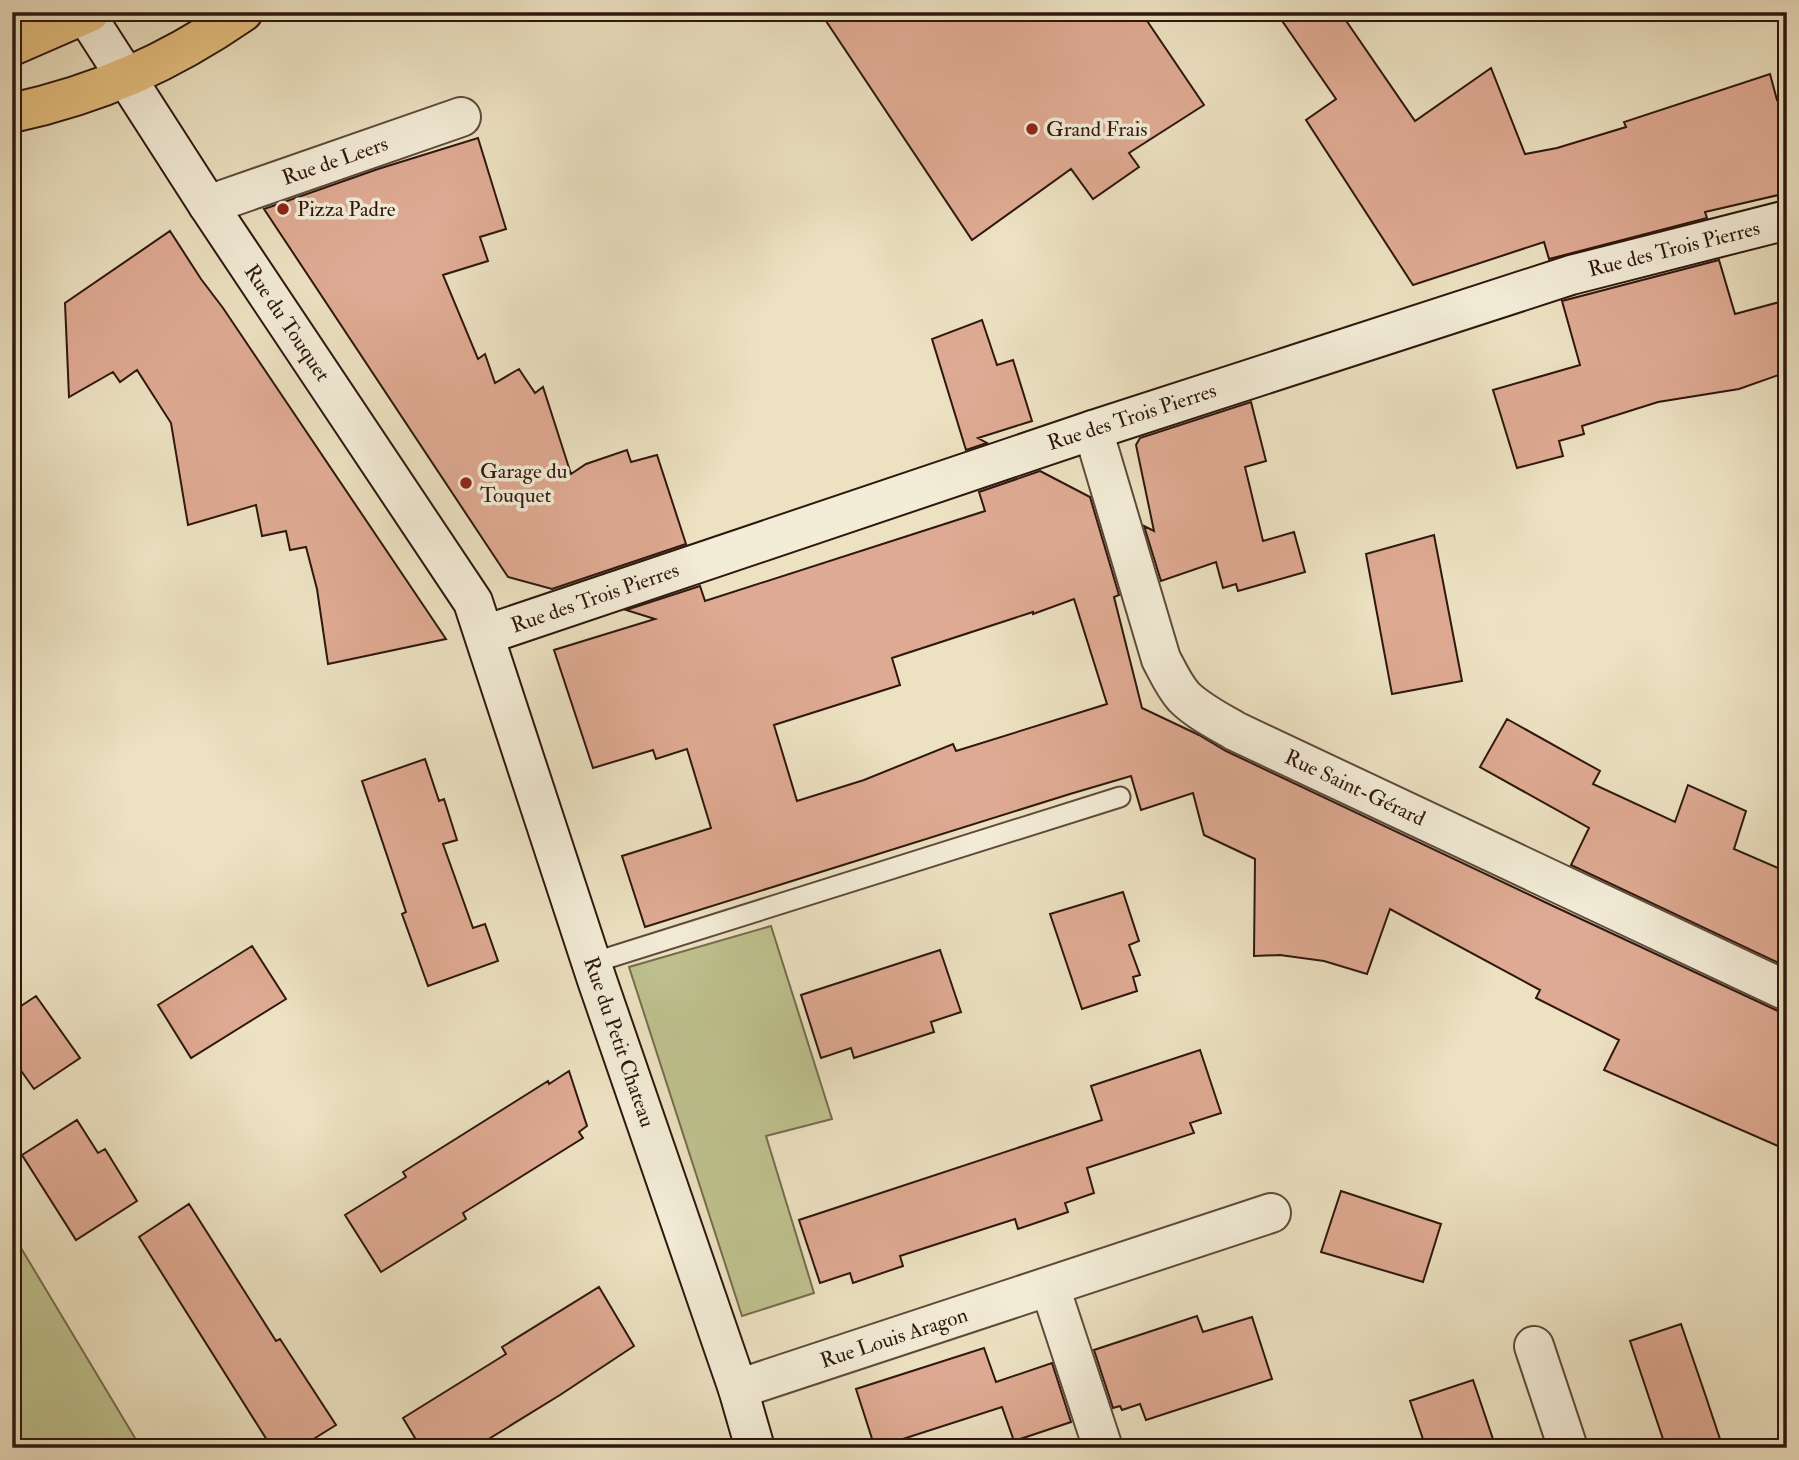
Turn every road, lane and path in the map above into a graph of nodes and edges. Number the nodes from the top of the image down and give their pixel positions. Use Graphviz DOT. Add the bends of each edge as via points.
graph roads {
  1 [pos="243,12"];
  2 [pos="87,13"];
  3 [pos="12,46"];
  4 [pos="127,78"];
  5 [pos="12,113"];
  6 [pos="461,117"];
  7 [pos="208,205"];
  8 [pos="1787,220"];
  9 [pos="1093,430"];
  10 [pos="485,635"];
  11 [pos="1120,797"];
  12 [pos="592,963"];
  13 [pos="1787,991"];
  14 [pos="1271,1213"];
  15 [pos="1050,1287"];
  16 [pos="1534,1346"];
  17 [pos="738,1389"];
  18 [pos="755,1448"];
  19 [pos="1103,1448"];
  20 [pos="1568,1448"];
  1 -- 4 [label="main road" via="164,61"];
  2 -- 3 [label="main road"];
  2 -- 4 [label="street, Rue du Touquet"];
  4 -- 5 [label="main road"];
  4 -- 7 [label="street, Rue du Touquet"];
  6 -- 7 [label="street, Rue de Leers"];
  7 -- 10 [label="street, Rue du Touquet" via="473,602"];
  8 -- 9 [label="street, Rue des Trois Pierres" via="1571,275"];
  9 -- 10 [label="street, Rue des Trois Pierres"];
  9 -- 13 [label="street, Rue Saint-Gérard" via="1161,659 1172,682 1203,713"];
  10 -- 12 [label="street, Rue du Petit Chateau"];
  11 -- 12 [label="lane"];
  12 -- 17 [label="street, Rue du Petit Chateau"];
  14 -- 15 [label="street, Rue Louis Aragon"];
  15 -- 17 [label="street, Rue Louis Aragon"];
  15 -- 19 [label="street"];
  16 -- 20 [label="street"];
  17 -- 18 [label="street, Rue du Petit Chateau"];
}
